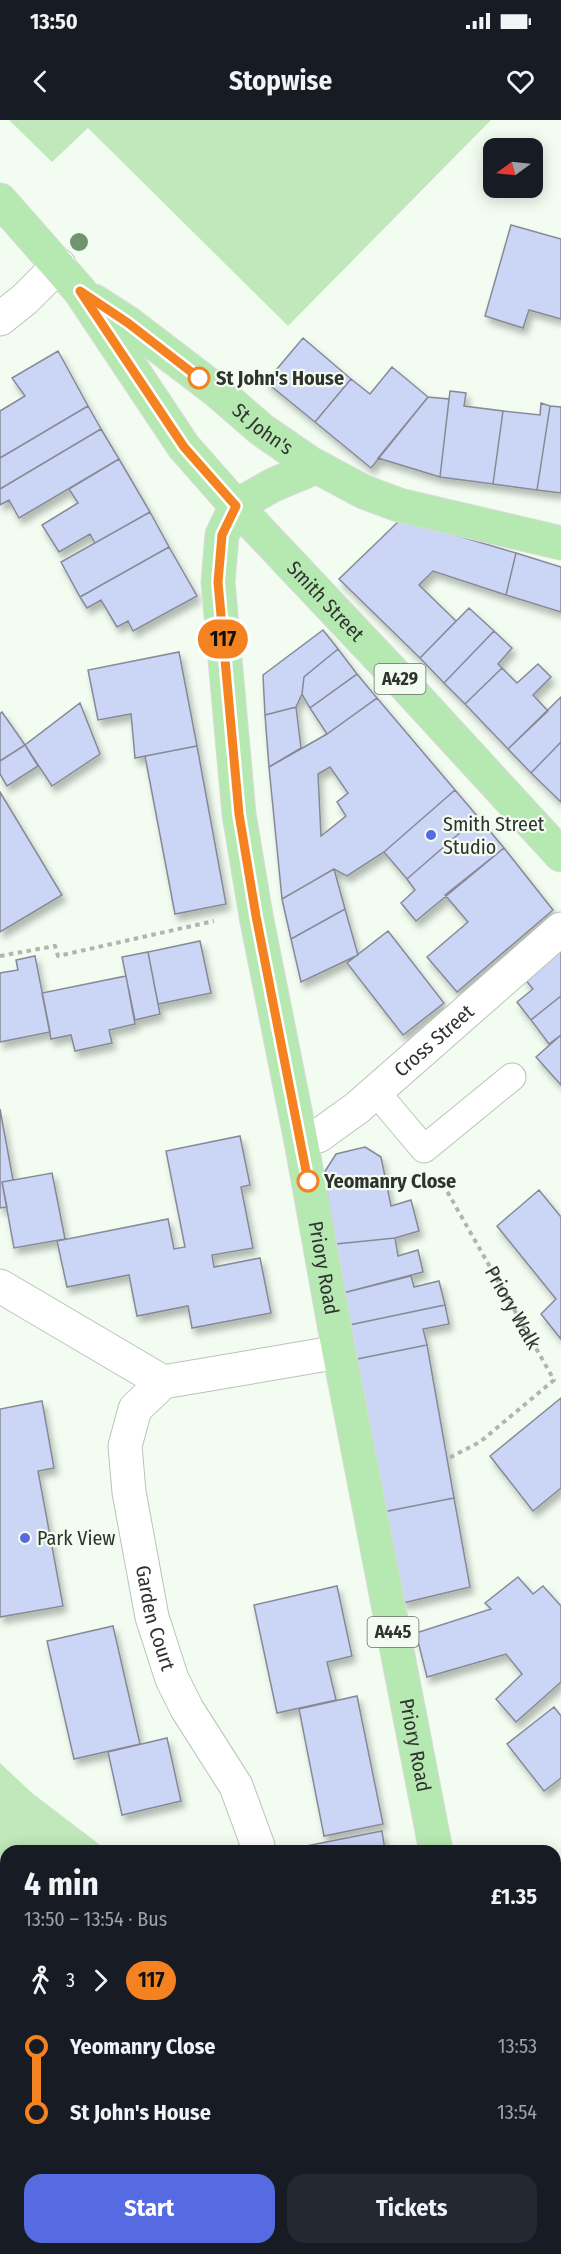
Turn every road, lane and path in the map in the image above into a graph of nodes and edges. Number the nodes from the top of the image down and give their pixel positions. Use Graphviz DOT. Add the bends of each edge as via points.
graph roads {
  1 [pos="0,200"];
  2 [pos="59,265"];
  3 [pos="80,291"];
  4 [pos="0,319"];
  5 [pos="316,467"];
  6 [pos="236,506"];
  7 [pos="561,543"];
  8 [pos="561,855"];
  9 [pos="256,916"];
  10 [pos="561,929"];
  11 [pos="0,956"];
  12 [pos="512,1077"];
  13 [pos="376,1092"];
  14 [pos="301,1141"];
  15 [pos="424,1149"];
  16 [pos="0,1286"];
  17 [pos="339,1352"];
  18 [pos="163,1382"];
  19 [pos="447,1459"];
  20 [pos="258,1845"];
  21 [pos="435,1845"];
  1 -- 2 [label="main road, St John's / A429"];
  2 -- 3 [label="main road, St John's / A429"];
  2 -- 4 [label="street"];
  3 -- 5 [label="main road, St John's / A429" via="128,323 262,430"];
  3 -- 6 [label="main road, St John's / A429" via="184,447"];
  5 -- 6 [label="main road"];
  5 -- 7 [label="main road, St John's / A429" via="399,505"];
  6 -- 8 [label="main road, Smith Street / A429"];
  6 -- 9 [label="main road, Priory Road / A445" via="222,535 218,582 239,814"];
  9 -- 11 [label="path" via="216,921 58,956 55,945"];
  9 -- 14 [label="main road, Priory Road / A445"];
  10 -- 13 [label="street, Cross Street"];
  12 -- 15 [label="lane"];
  13 -- 14 [label="street, Cross Street" via="318,1136"];
  13 -- 15 [label="lane"];
  14 -- 17 [label="main road, Priory Road / A445"];
  15 -- 19 [label="path, Priory Walk" via="554,1380 480,1442"];
  16 -- 18 [label="street"];
  17 -- 18 [label="street"];
  17 -- 21 [label="main road, Priory Road / A445"];
  18 -- 20 [label="street, Garden Court" via="135,1409 124,1446 152,1617 172,1679 236,1786"];
}
